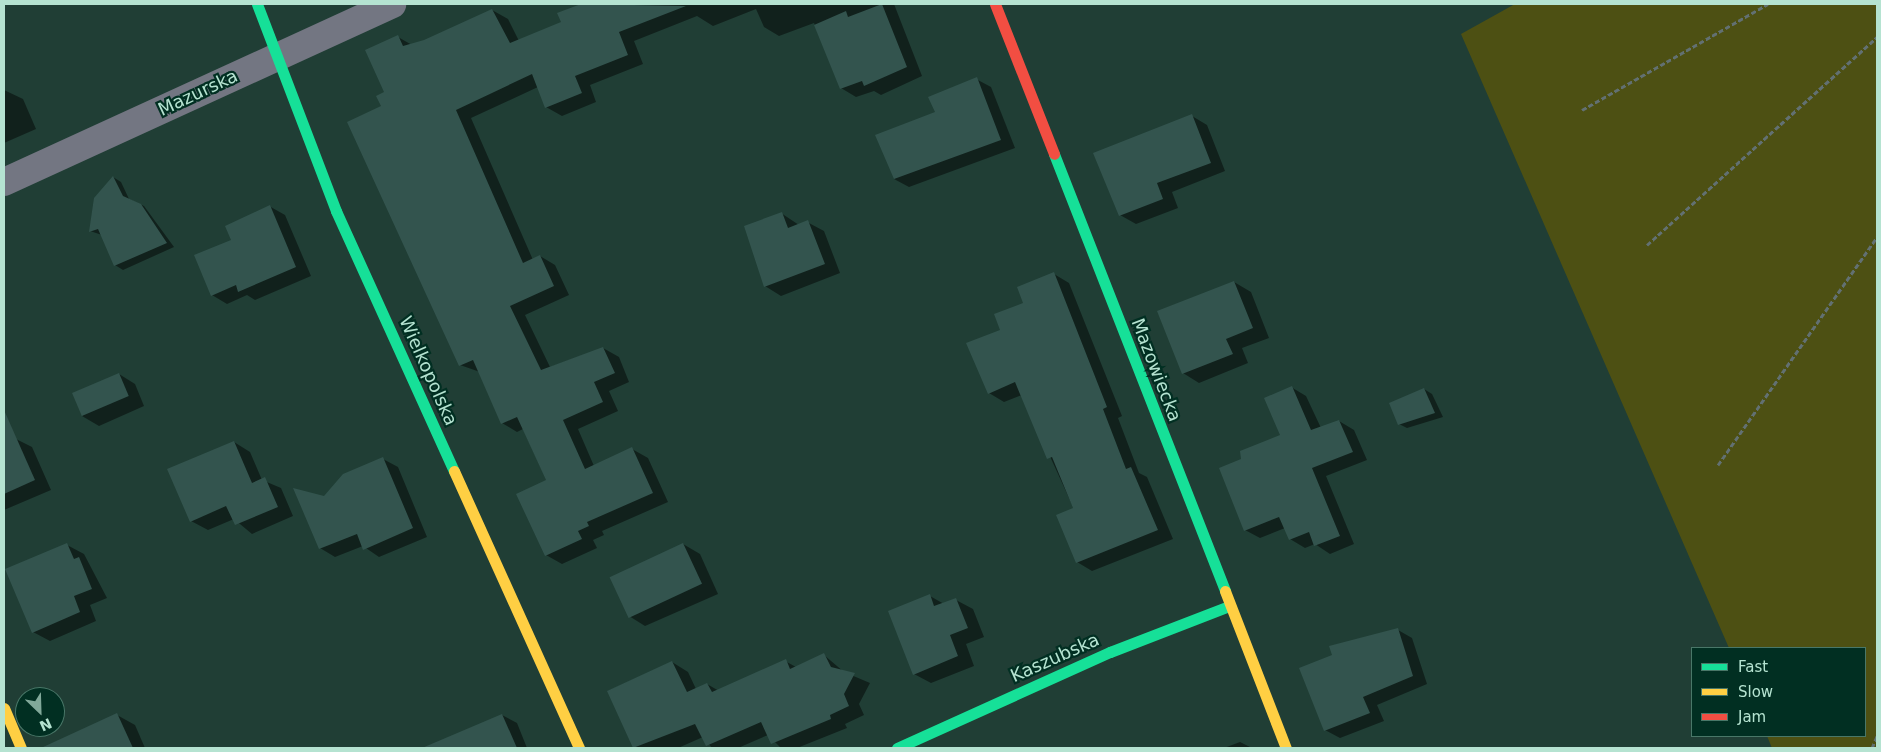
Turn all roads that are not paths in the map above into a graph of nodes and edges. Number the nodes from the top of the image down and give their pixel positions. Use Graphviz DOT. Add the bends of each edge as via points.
graph roads {
  1 [pos="257,4"];
  2 [pos="392,4"];
  3 [pos="995,4"];
  4 [pos="276,57"];
  5 [pos="4,182"];
  6 [pos="1229,606"];
  7 [pos="4,708"];
  8 [pos="21,748"];
  9 [pos="579,748"];
  10 [pos="898,748"];
  11 [pos="1286,748"];
  1 -- 4 [label="street, Wielkopolska"];
  2 -- 4 [label="street, Mazurska"];
  3 -- 6 [label="street, Mazowiecka"];
  4 -- 5 [label="street, Mazurska"];
  4 -- 9 [label="street, Wielkopolska" via="336,211"];
  6 -- 10 [label="street, Kaszubska" via="1110,652"];
  6 -- 11 [label="street, Mazowiecka"];
  7 -- 8 [label="street"];
}
